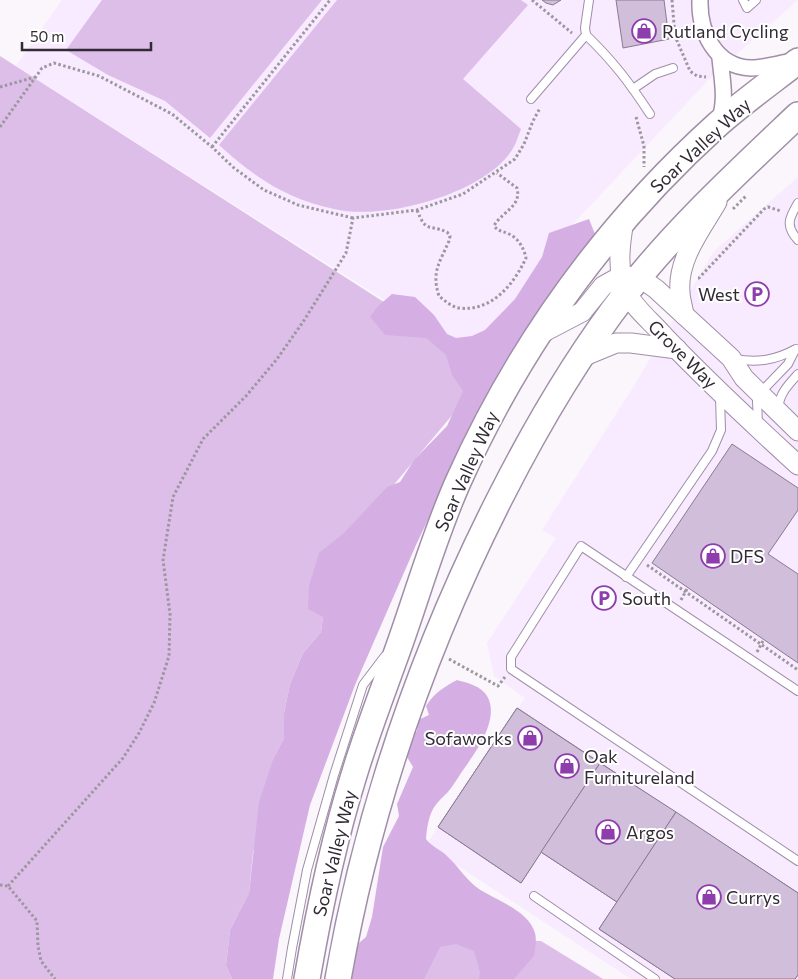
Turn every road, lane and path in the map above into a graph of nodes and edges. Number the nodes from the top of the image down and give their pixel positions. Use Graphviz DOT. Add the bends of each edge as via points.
graph roads {
  1 [pos="330,0"];
  2 [pos="532,0"];
  3 [pos="590,0"];
  4 [pos="672,0"];
  5 [pos="700,0"];
  6 [pos="743,0"];
  7 [pos="756,0"];
  8 [pos="586,35"];
  9 [pos="579,43"];
  10 [pos="720,58"];
  11 [pos="798,60"];
  12 [pos="673,68"];
  13 [pos="36,76"];
  14 [pos="711,81"];
  15 [pos="0,87"];
  16 [pos="634,89"];
  17 [pos="531,99"];
  18 [pos="540,107"];
  19 [pos="633,112"];
  20 [pos="650,114"];
  21 [pos="798,115"];
  22 [pos="717,125"];
  23 [pos="0,127"];
  24 [pos="212,147"];
  25 [pos="644,169"];
  26 [pos="497,173"];
  27 [pos="727,183"];
  28 [pos="750,191"];
  29 [pos="798,203"];
  30 [pos="417,210"];
  31 [pos="727,216"];
  32 [pos="790,216"];
  33 [pos="353,218"];
  34 [pos="625,218"];
  35 [pos="798,240"];
  36 [pos="685,277"];
  37 [pos="629,282"];
  38 [pos="684,315"];
  39 [pos="537,335"];
  40 [pos="796,349"];
  41 [pos="677,350"];
  42 [pos="582,357"];
  43 [pos="731,358"];
  44 [pos="798,374"];
  45 [pos="720,392"];
  46 [pos="760,393"];
  47 [pos="777,410"];
  48 [pos="758,428"];
  49 [pos="798,431"];
  50 [pos="798,465"];
  51 [pos="639,559"];
  52 [pos="626,577"];
  53 [pos="405,629"];
  54 [pos="446,658"];
  55 [pos="511,669"];
  56 [pos="798,670"];
  57 [pos="798,691"];
  58 [pos="798,861"];
  59 [pos="0,885"];
  60 [pos="8,886"];
  61 [pos="534,896"];
  62 [pos="55,979"];
  63 [pos="287,979"];
  64 [pos="307,979"];
  65 [pos="338,979"];
  66 [pos="655,979"];
  1 -- 24 [label="path"];
  2 -- 9 [label="path" via="572,32"];
  3 -- 8 [label="lane"];
  4 -- 14 [label="path" via="675,36 690,70"];
  5 -- 10 [label="street" via="708,40"];
  6 -- 7 [label="lane" via="747,8"];
  8 -- 9 [label="lane"];
  8 -- 16 [label="lane"];
  9 -- 17 [label="lane"];
  10 -- 11 [label="street" via="734,65 753,68"];
  10 -- 22 [label="street" via="724,97"];
  11 -- 22 [label="highway, Soar Valley Way"];
  12 -- 16 [label="lane" via="655,74"];
  13 -- 15 [label="path"];
  13 -- 23 [label="path"];
  13 -- 24 [label="path" via="42,68 54,63 98,76 172,114"];
  16 -- 20 [label="lane"];
  18 -- 26 [label="path" via="515,159"];
  19 -- 25 [label="path" via="644,146"];
  21 -- 27 [label="highway, Soar Valley Way"];
  22 -- 34 [label="highway, Soar Valley Way"];
  24 -- 33 [label="path" via="264,190 298,205"];
  26 -- 30 [label="path" via="463,194"];
  26 -- 30 [label="path" via="517,188 518,196 511,209 494,226 512,235 526,258 500,296 476,306 458,308 439,296 436,269 450,236 422,223"];
  27 -- 36 [label="street" via="683,264"];
  27 -- 37 [label="highway, Soar Valley Way"];
  28 -- 31 [label="path"];
  29 -- 32 [label="lane"];
  30 -- 33 [label="path"];
  32 -- 35 [label="lane" via="792,234"];
  32 -- 36 [label="path" via="774,209 764,209 699,278"];
  33 -- 60 [label="path" via="346,253 303,322 246,396 203,439 173,497 163,560 170,614 169,656 154,704 123,758"];
  34 -- 37 [label="street" via="620,243"];
  34 -- 39 [label="highway, Soar Valley Way" via="590,260"];
  36 -- 38 [label="street" via="680,292"];
  37 -- 38 [label="street, Grove Way"];
  37 -- 39 [label="street" via="603,286 582,312"];
  37 -- 41 [label="street, Grove Way" via="644,315"];
  37 -- 42 [label="highway, Soar Valley Way"];
  38 -- 43 [label="street, Grove Way"];
  39 -- 53 [label="highway, Soar Valley Way" via="496,403 457,484"];
  40 -- 43 [label="lane" via="762,362"];
  40 -- 46 [label="lane" via="788,364"];
  41 -- 42 [label="street" via="616,343"];
  41 -- 45 [label="street, Grove Way"];
  42 -- 65 [label="highway, Soar Valley Way" via="519,460 473,552 432,646 377,805 346,931"];
  43 -- 46 [label="street, Grove Way" via="744,378"];
  44 -- 47 [label="lane" via="780,396"];
  45 -- 48 [label="street, Grove Way"];
  45 -- 51 [label="lane" via="721,430 712,452"];
  46 -- 47 [label="street, Grove Way"];
  46 -- 48 [label="lane" via="757,401"];
  47 -- 49 [label="street, Grove Way"];
  48 -- 50 [label="street, Grove Way"];
  51 -- 52 [label="lane"];
  51 -- 56 [label="path"];
  52 -- 55 [label="lane" via="581,546 511,656"];
  52 -- 57 [label="lane"];
  53 -- 63 [label="lane" via="363,685 307,870"];
  53 -- 64 [label="highway, Soar Valley Way" via="354,773 329,862"];
  54 -- 55 [label="path" via="498,686"];
  55 -- 58 [label="lane"];
  59 -- 60 [label="path"];
  60 -- 62 [label="path" via="37,921 41,960"];
  61 -- 66 [label="lane"];
}
